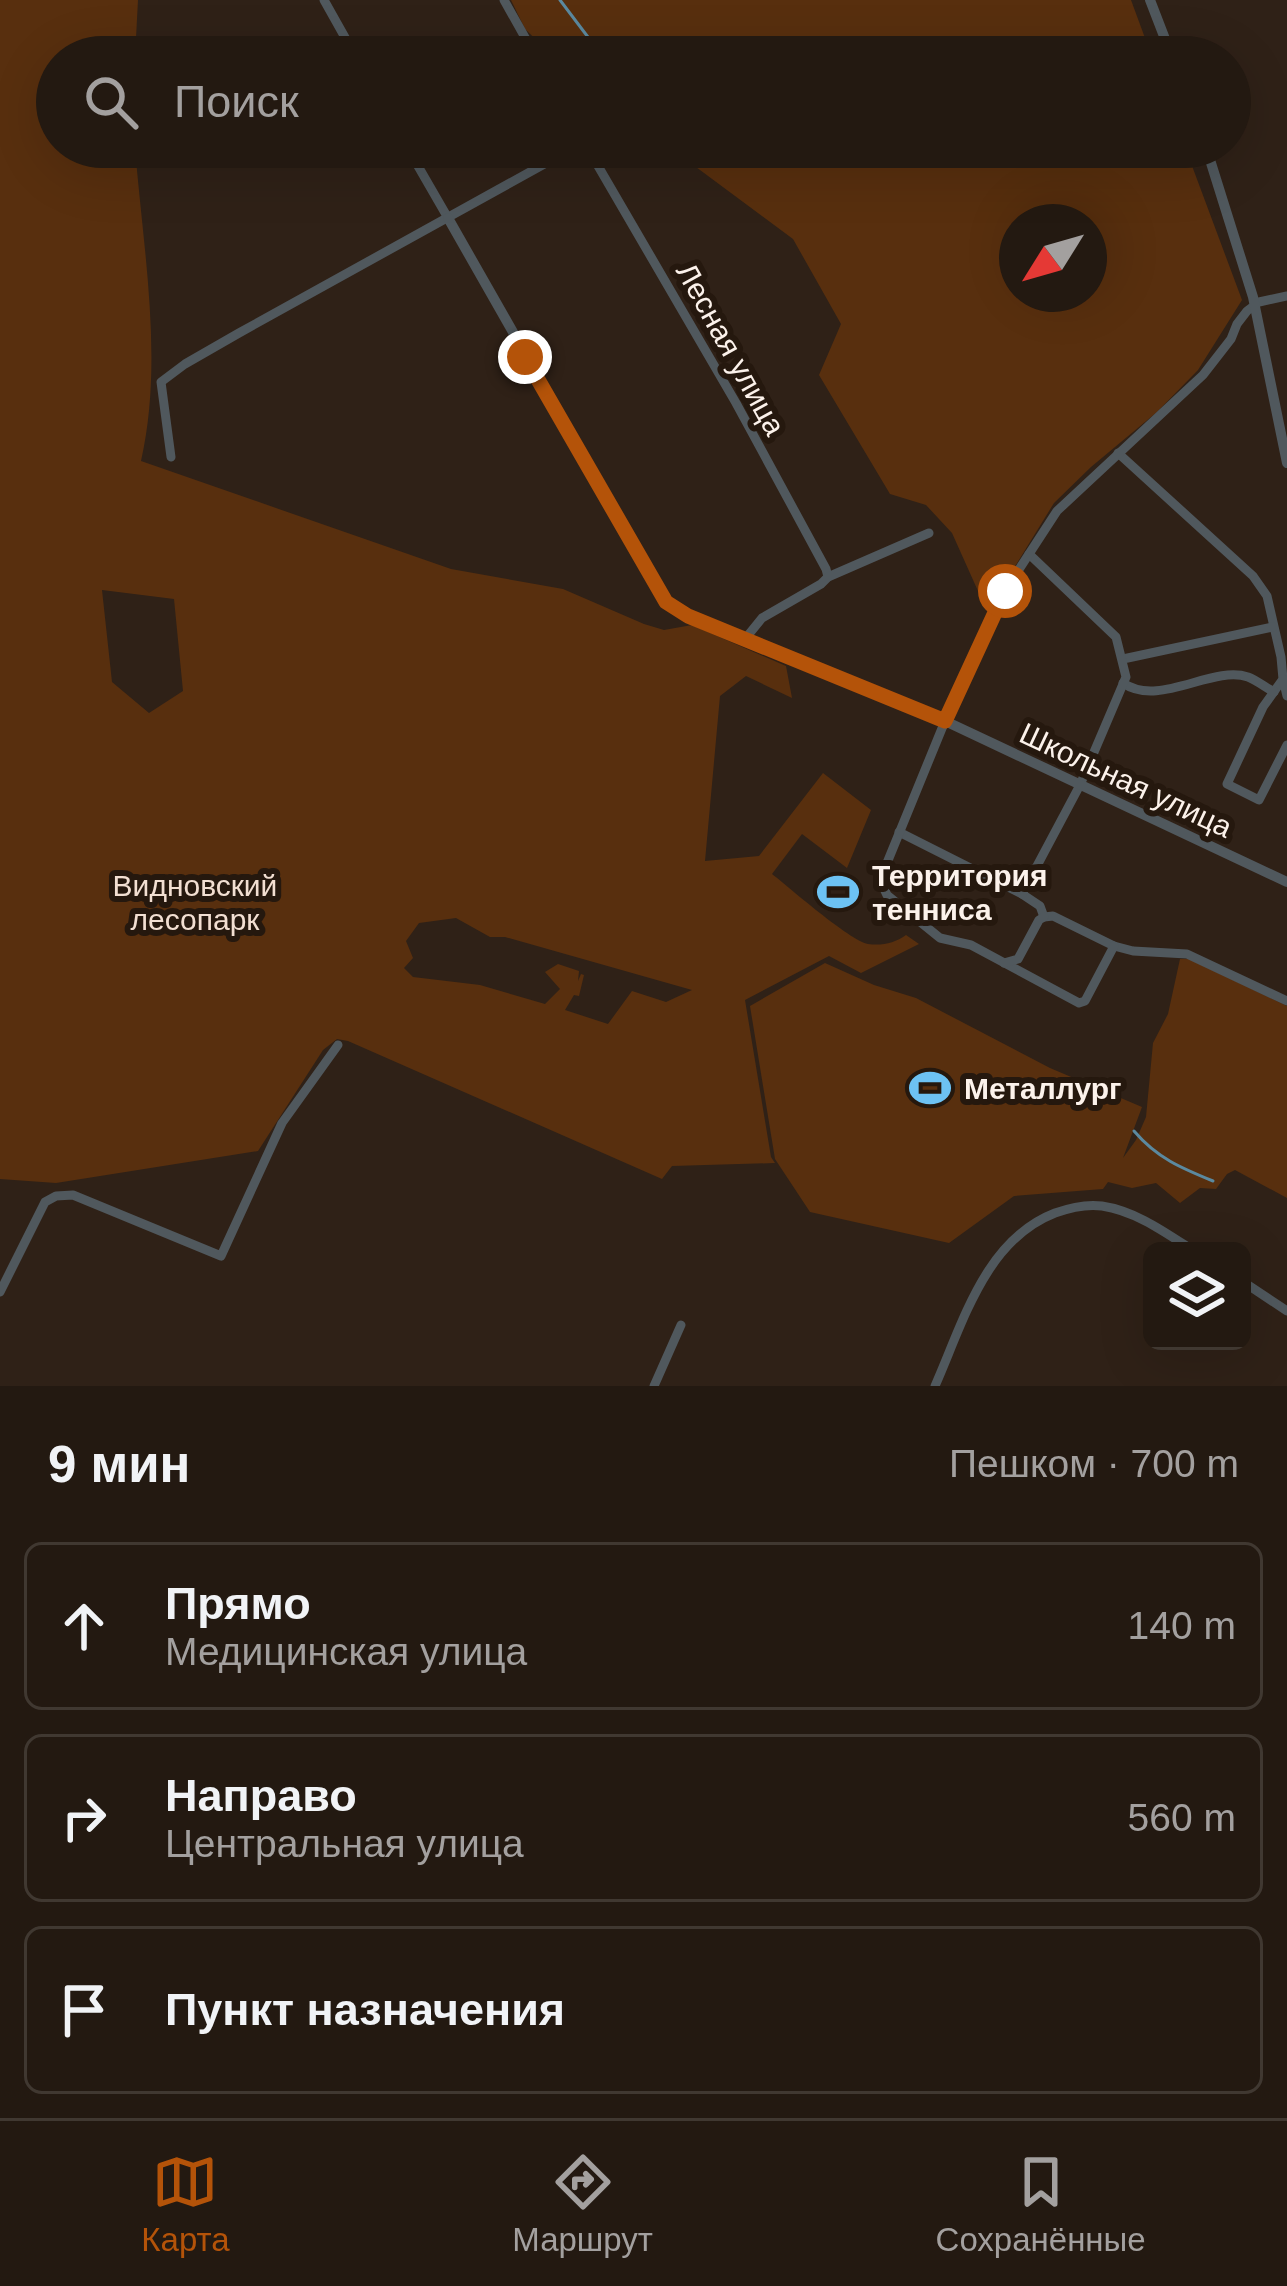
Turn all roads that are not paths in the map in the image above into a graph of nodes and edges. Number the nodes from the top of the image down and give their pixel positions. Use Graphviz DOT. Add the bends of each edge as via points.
graph roads {
  1 [pos="324,0"];
  2 [pos="504,0"];
  3 [pos="1150,0"];
  4 [pos="344,36"];
  5 [pos="524,36"];
  6 [pos="1164,36"];
  7 [pos="419,168"];
  8 [pos="537,168"];
  9 [pos="599,168"];
  10 [pos="1213,168"];
  11 [pos="448,218"];
  12 [pos="1287,296"];
  13 [pos="1255,305"];
  14 [pos="1118,453"];
  15 [pos="171,457"];
  16 [pos="1287,463"];
  17 [pos="929,533"];
  18 [pos="1029,554"];
  19 [pos="828,577"];
  20 [pos="1274,627"];
  21 [pos="745,639"];
  22 [pos="1284,656"];
  23 [pos="1123,659"];
  24 [pos="1283,679"];
  25 [pos="1123,683"];
  26 [pos="1274,692"];
  27 [pos="1287,696"];
  28 [pos="945,721"];
  29 [pos="1287,745"];
  30 [pos="1079,785"];
  31 [pos="899,832"];
  32 [pos="1287,882"];
  33 [pos="1022,894"];
  34 [pos="1044,917"];
  35 [pos="1114,946"];
  36 [pos="1004,963"];
  37 [pos="1287,1001"];
  38 [pos="338,1045"];
  39 [pos="1179,1242"];
  40 [pos="1251,1287"];
  41 [pos="0,1292"];
  42 [pos="1282,1307"];
  43 [pos="681,1325"];
  44 [pos="655,1386"];
  45 [pos="935,1386"];
  1 -- 4 [label="street"];
  2 -- 5 [label="street"];
  3 -- 6 [label="street"];
  7 -- 11 [label="street"];
  8 -- 11 [label="street"];
  9 -- 19 [label="street, Лесная улица"];
  10 -- 13 [label="street"];
  11 -- 15 [label="street" via="161,382"];
  11 -- 21 [label="street, Школьная улица" via="666,602"];
  12 -- 13 [label="street"];
  13 -- 14 [label="street" via="1203,375"];
  13 -- 16 [label="street"];
  14 -- 18 [label="street" via="1057,511"];
  14 -- 20 [label="street" via="1253,576"];
  17 -- 19 [label="street"];
  18 -- 23 [label="street" via="1117,637"];
  18 -- 28 [label="street"];
  19 -- 21 [label="street" via="762,618"];
  20 -- 22 [label="street"];
  20 -- 23 [label="street"];
  21 -- 28 [label="street, Школьная улица"];
  22 -- 24 [label="street"];
  23 -- 25 [label="street"];
  24 -- 26 [label="street"];
  24 -- 27 [label="street"];
  25 -- 26 [label="street" via="1135,692 1158,691 1244,675"];
  25 -- 30 [label="street"];
  26 -- 29 [label="street" via="1227,784 1259,800"];
  28 -- 30 [label="street, Школьная улица"];
  28 -- 31 [label="street"];
  30 -- 32 [label="street, Школьная улица"];
  30 -- 33 [label="street"];
  31 -- 33 [label="street"];
  31 -- 36 [label="street" via="880,880 887,895 940,938"];
  33 -- 34 [label="street"];
  34 -- 35 [label="street"];
  34 -- 36 [label="street" via="1018,959"];
  35 -- 36 [label="street" via="1079,1003"];
  35 -- 37 [label="street" via="1187,954"];
  38 -- 41 [label="street" via="282,1123 221,1256 73,1195 56,1196 45,1202"];
  39 -- 45 [label="street" via="1100,1206 1039,1220 989,1271"];
  40 -- 42 [label="street"];
  43 -- 44 [label="street"];
}
